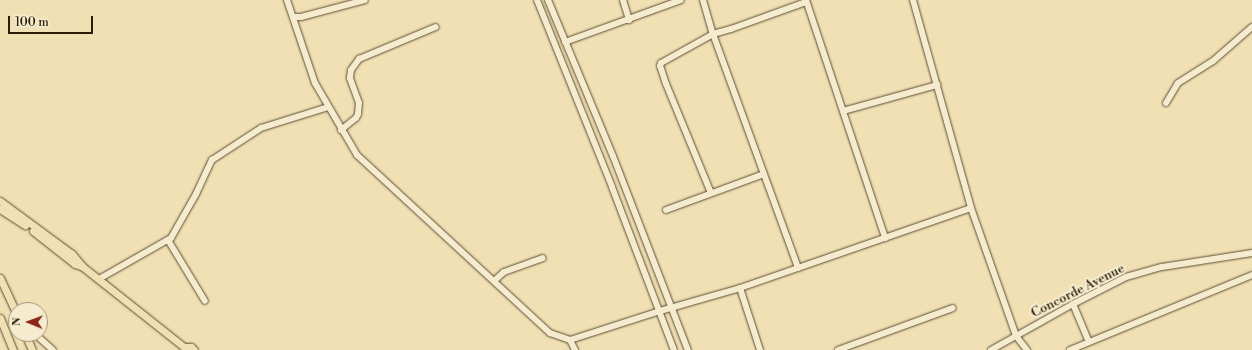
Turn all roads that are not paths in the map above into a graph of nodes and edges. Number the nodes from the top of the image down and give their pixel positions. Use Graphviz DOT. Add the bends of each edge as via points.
graph roads {
  1 [pos="287,0"];
  2 [pos="365,0"];
  3 [pos="537,0"];
  4 [pos="548,0"];
  5 [pos="623,0"];
  6 [pos="681,0"];
  7 [pos="703,0"];
  8 [pos="913,0"];
  9 [pos="806,1"];
  10 [pos="293,17"];
  11 [pos="629,20"];
  12 [pos="436,27"];
  13 [pos="1252,27"];
  14 [pos="713,34"];
  15 [pos="565,42"];
  16 [pos="937,85"];
  17 [pos="1166,103"];
  18 [pos="328,107"];
  19 [pos="843,111"];
  20 [pos="342,130"];
  21 [pos="764,174"];
  22 [pos="712,193"];
  23 [pos="0,200"];
  24 [pos="971,208"];
  25 [pos="666,210"];
  26 [pos="3,214"];
  27 [pos="885,238"];
  28 [pos="168,240"];
  29 [pos="46,243"];
  30 [pos="1252,252"];
  31 [pos="543,258"];
  32 [pos="83,267"];
  33 [pos="798,268"];
  34 [pos="1252,275"];
  35 [pos="0,278"];
  36 [pos="99,279"];
  37 [pos="494,281"];
  38 [pos="740,288"];
  39 [pos="205,301"];
  40 [pos="11,302"];
  41 [pos="1073,304"];
  42 [pos="954,308"];
  43 [pos="671,309"];
  44 [pos="660,311"];
  45 [pos="0,318"];
  46 [pos="1016,336"];
  47 [pos="570,340"];
  48 [pos="44,342"];
  49 [pos="1089,342"];
  50 [pos="184,348"];
  51 [pos="13,350"];
  52 [pos="53,350"];
  53 [pos="194,350"];
  54 [pos="575,350"];
  55 [pos="674,350"];
  56 [pos="688,350"];
  57 [pos="760,350"];
  58 [pos="838,350"];
  59 [pos="990,350"];
  60 [pos="1027,350"];
  61 [pos="1070,350"];
  1 -- 10 [label="street"];
  2 -- 10 [label="street"];
  3 -- 44 [label="street"];
  4 -- 15 [label="street"];
  5 -- 11 [label="street"];
  6 -- 11 [label="street"];
  7 -- 14 [label="street"];
  8 -- 16 [label="street"];
  9 -- 14 [label="street"];
  9 -- 19 [label="street"];
  10 -- 18 [label="street" via="315,83"];
  11 -- 15 [label="street"];
  12 -- 20 [label="street" via="359,59 351,70 350,78 358,98 358,114"];
  13 -- 17 [label="street" via="1213,62 1178,83"];
  14 -- 21 [label="street"];
  14 -- 22 [label="street" via="660,66"];
  15 -- 43 [label="street" via="613,156"];
  16 -- 19 [label="street"];
  16 -- 24 [label="street"];
  18 -- 20 [label="street"];
  18 -- 28 [label="street" via="261,128 212,160 196,194"];
  19 -- 27 [label="street"];
  20 -- 37 [label="street" via="357,155"];
  21 -- 22 [label="street"];
  21 -- 33 [label="street"];
  22 -- 25 [label="street"];
  23 -- 32 [label="main road" via="72,254"];
  24 -- 27 [label="street"];
  24 -- 46 [label="street"];
  26 -- 29 [label="main road"];
  26 -- 29 [label="main road" via="28,227"];
  27 -- 33 [label="street"];
  28 -- 36 [label="street"];
  28 -- 39 [label="street"];
  29 -- 32 [label="main road"];
  30 -- 41 [label="street, Concorde Avenue" via="1140,272"];
  31 -- 37 [label="street" via="504,272"];
  32 -- 36 [label="main road"];
  33 -- 38 [label="street"];
  34 -- 49 [label="street"];
  35 -- 40 [label="main road"];
  36 -- 50 [label="main road"];
  37 -- 47 [label="street" via="550,333"];
  38 -- 43 [label="street"];
  38 -- 57 [label="street"];
  41 -- 46 [label="street, Concorde Avenue"];
  41 -- 49 [label="street"];
  42 -- 58 [label="street"];
  43 -- 44 [label="street"];
  43 -- 56 [label="street"];
  44 -- 47 [label="street"];
  44 -- 55 [label="street"];
  45 -- 51 [label="main road"];
  46 -- 59 [label="street, Concorde Avenue"];
  46 -- 60 [label="street"];
  47 -- 54 [label="street"];
  48 -- 52 [label="street"];
  49 -- 61 [label="street"];
  50 -- 53 [label="main road"];
}
